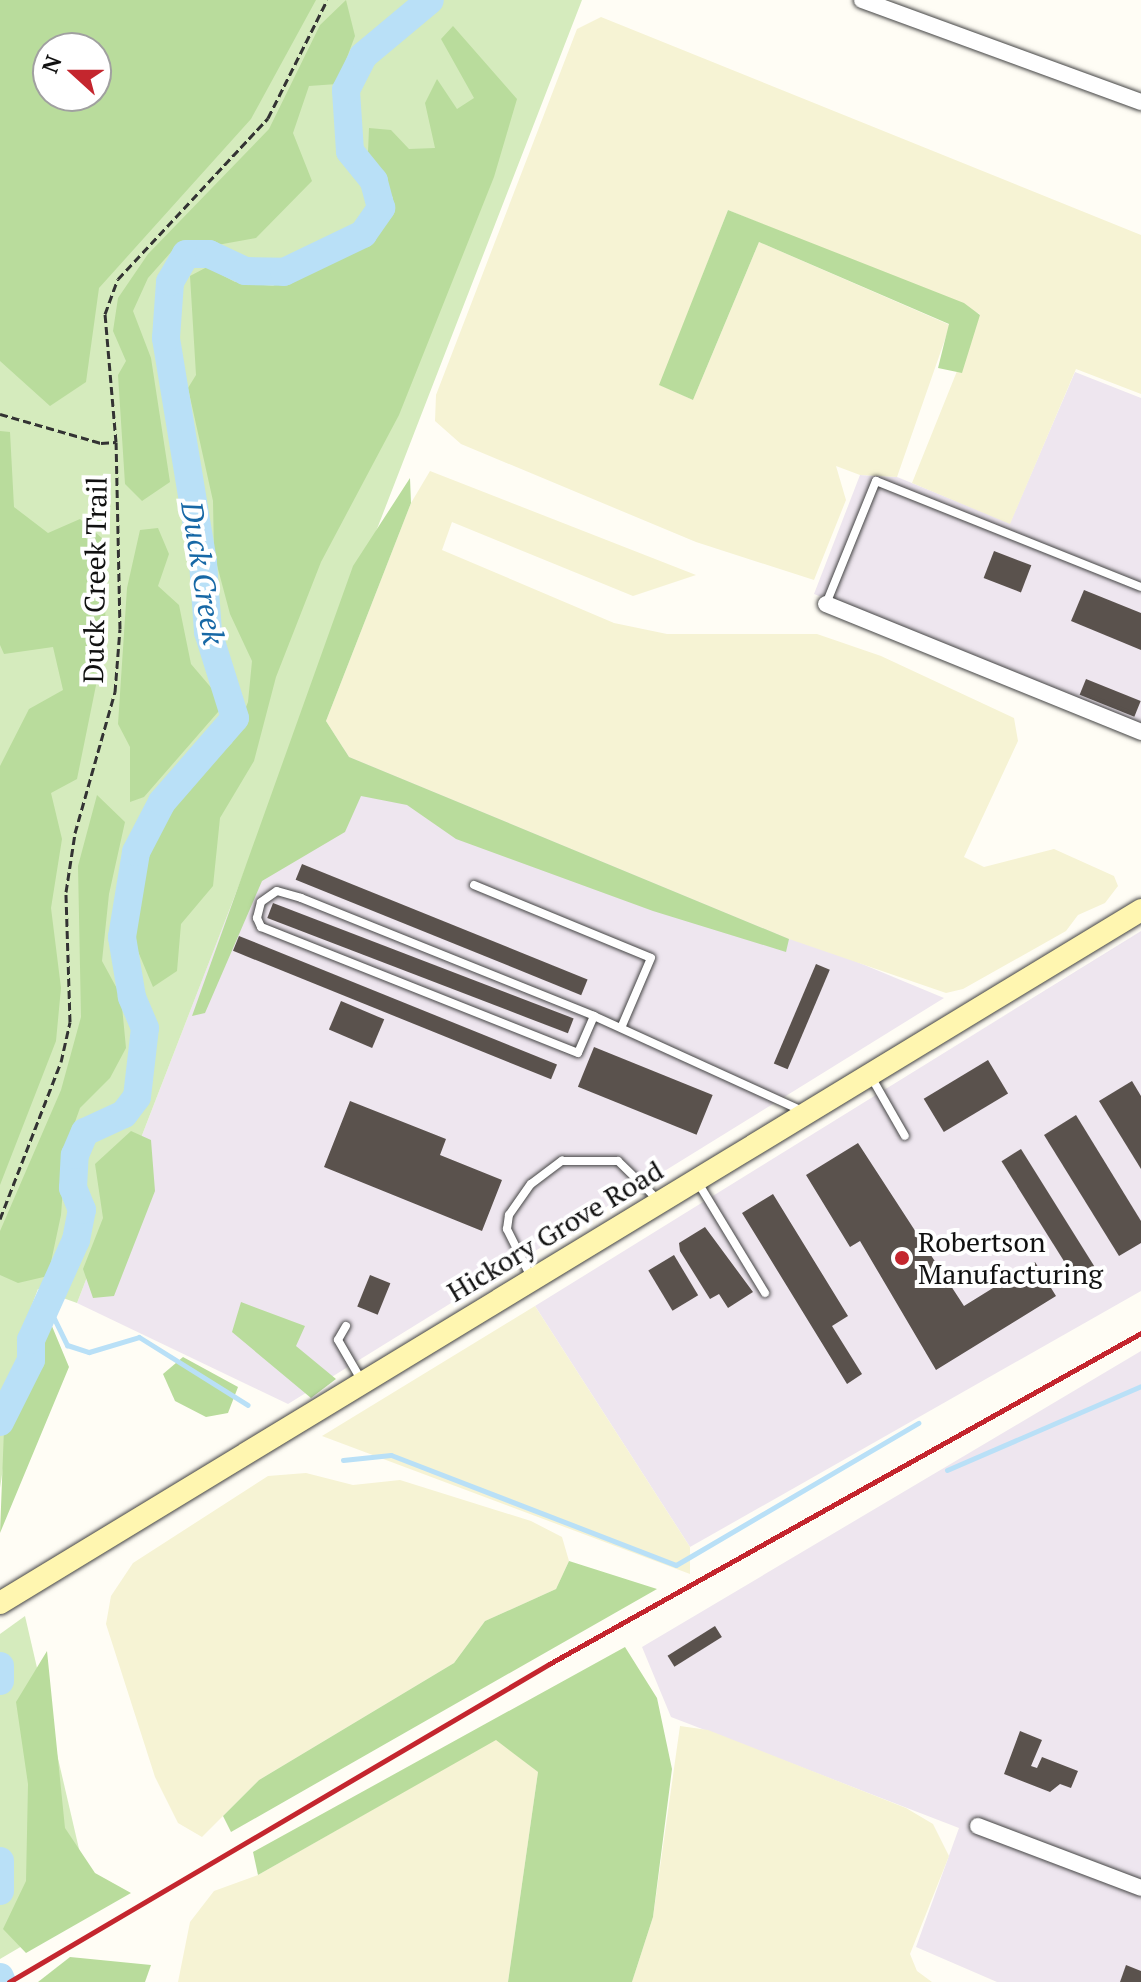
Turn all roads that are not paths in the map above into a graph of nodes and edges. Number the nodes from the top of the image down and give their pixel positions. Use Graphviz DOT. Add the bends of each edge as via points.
graph roads {
  1 [pos="862,0"];
  2 [pos="1141,102"];
  3 [pos="1141,587"];
  4 [pos="826,604"];
  5 [pos="1141,732"];
  6 [pos="474,885"];
  7 [pos="1141,910"];
  8 [pos="594,1016"];
  9 [pos="621,1028"];
  10 [pos="870,1075"];
  11 [pos="806,1113"];
  12 [pos="905,1136"];
  13 [pos="697,1180"];
  14 [pos="661,1202"];
  15 [pos="533,1280"];
  16 [pos="765,1293"];
  17 [pos="346,1326"];
  18 [pos="363,1383"];
  19 [pos="0,1603"];
  20 [pos="978,1826"];
  21 [pos="1140,1886"];
  1 -- 2 [label="street"];
  3 -- 4 [label="lane" via="876,481"];
  4 -- 5 [label="street"];
  6 -- 9 [label="lane" via="651,958"];
  7 -- 10 [label="main road, Hickory Grove Road"];
  8 -- 8 [label="lane" via="301,898 277,891 261,902 261,927 578,1053"];
  8 -- 9 [label="lane"];
  9 -- 11 [label="lane"];
  10 -- 11 [label="main road, Hickory Grove Road"];
  10 -- 12 [label="lane"];
  11 -- 13 [label="main road, Hickory Grove Road"];
  13 -- 14 [label="main road, Hickory Grove Road"];
  13 -- 16 [label="lane"];
  14 -- 15 [label="main road, Hickory Grove Road"];
  14 -- 15 [label="lane" via="618,1161 562,1161 531,1184 509,1215 507,1229"];
  15 -- 18 [label="main road, Hickory Grove Road"];
  17 -- 18 [label="lane" via="338,1340"];
  18 -- 19 [label="main road, Hickory Grove Road"];
  20 -- 21 [label="street"];
}
